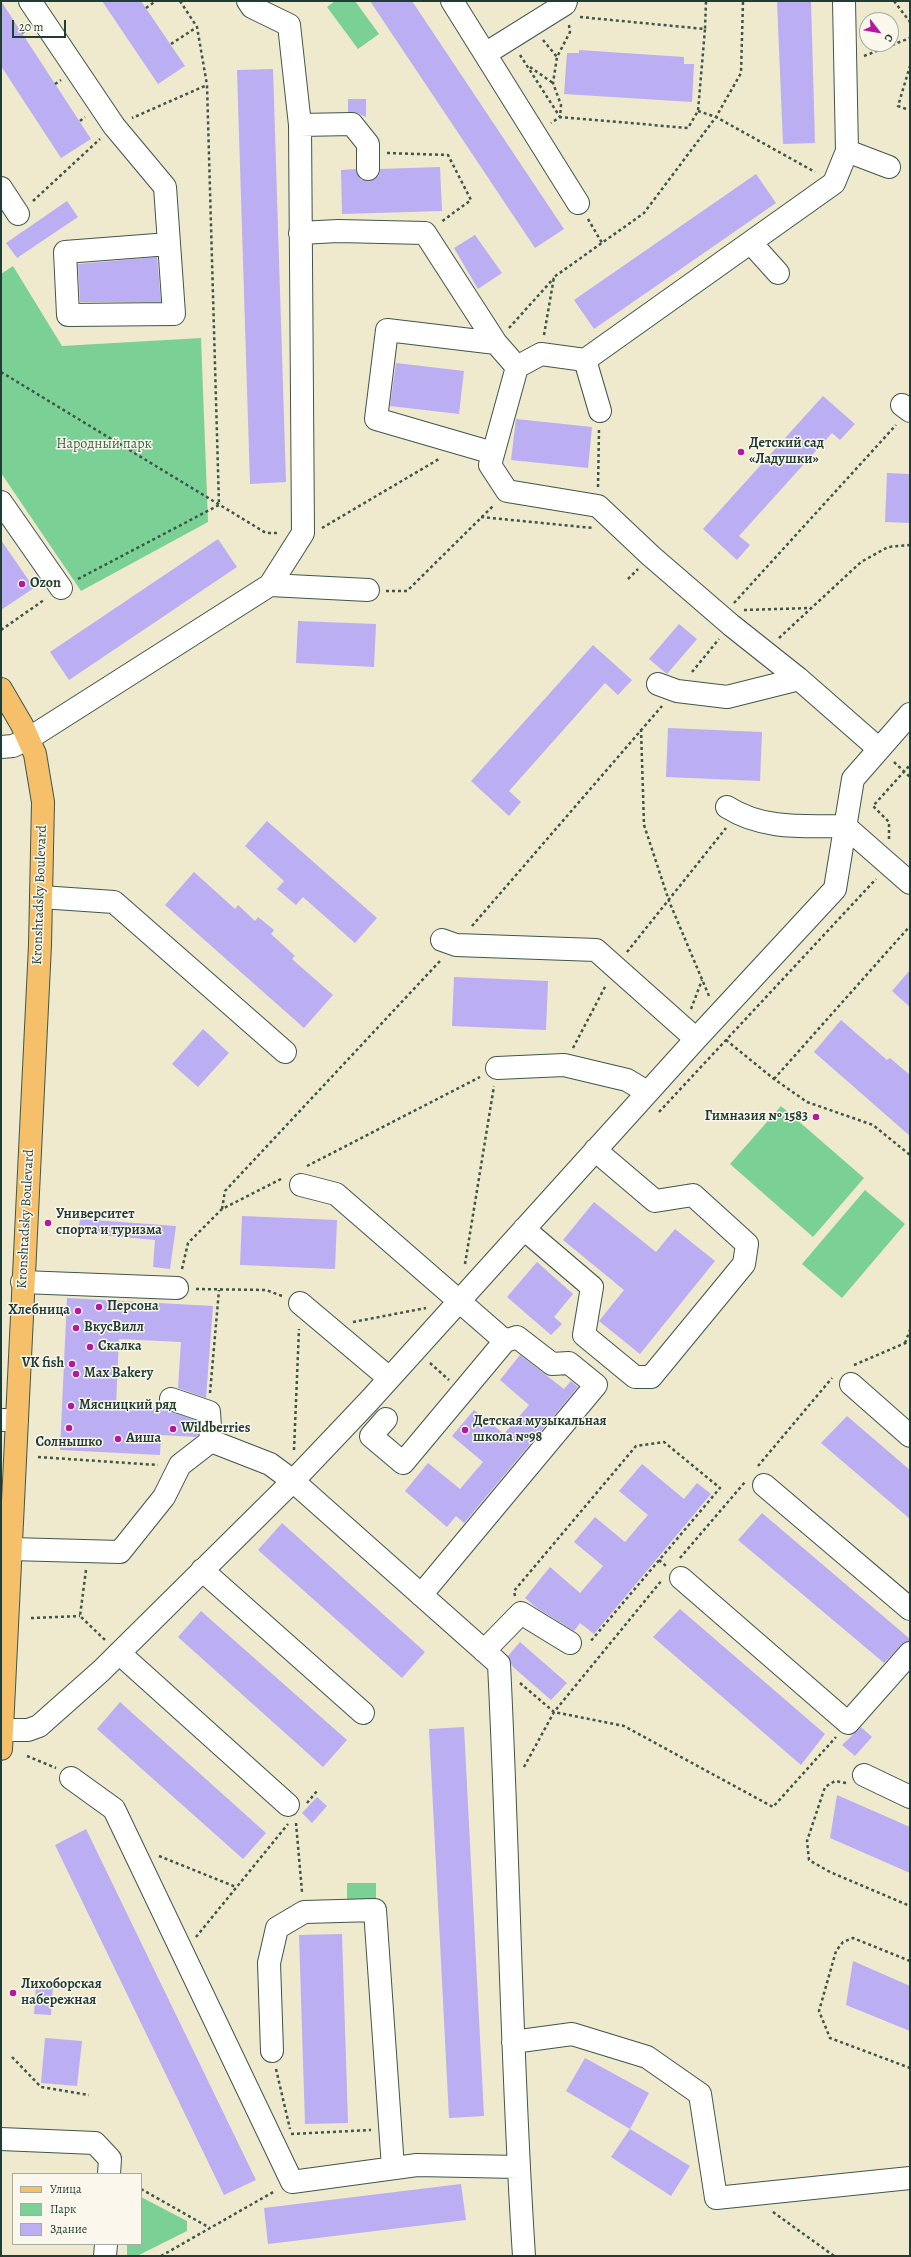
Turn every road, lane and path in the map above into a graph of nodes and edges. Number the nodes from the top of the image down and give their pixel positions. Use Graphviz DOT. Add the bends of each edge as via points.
graph roads {
  1 [pos="30,1"];
  2 [pos="156,1"];
  3 [pos="180,1"];
  4 [pos="248,1"];
  5 [pos="452,1"];
  6 [pos="706,1"];
  7 [pos="743,1"];
  8 [pos="844,1"];
  9 [pos="894,1"];
  10 [pos="568,5"];
  11 [pos="146,8"];
  12 [pos="910,22"];
  13 [pos="197,27"];
  14 [pos="705,29"];
  15 [pos="910,38"];
  16 [pos="510,40"];
  17 [pos="171,44"];
  18 [pos="485,54"];
  19 [pos="846,63"];
  20 [pos="528,66"];
  21 [pos="910,66"];
  22 [pos="552,83"];
  23 [pos="207,85"];
  24 [pos="906,109"];
  25 [pos="698,112"];
  26 [pos="560,117"];
  27 [pos="716,117"];
  28 [pos="300,125"];
  29 [pos="848,151"];
  30 [pos="368,161"];
  31 [pos="889,167"];
  32 [pos="834,183"];
  33 [pos="1,188"];
  34 [pos="578,203"];
  35 [pos="18,214"];
  36 [pos="300,233"];
  37 [pos="425,233"];
  38 [pos="602,243"];
  39 [pos="751,243"];
  40 [pos="169,244"];
  41 [pos="778,273"];
  42 [pos="554,277"];
  43 [pos="496,343"];
  44 [pos="540,354"];
  45 [pos="585,360"];
  46 [pos="517,367"];
  47 [pos="1,372"];
  48 [pos="907,409"];
  49 [pos="600,411"];
  50 [pos="493,453"];
  51 [pos="441,458"];
  52 [pos="508,491"];
  53 [pos="1,502"];
  54 [pos="598,506"];
  55 [pos="481,517"];
  56 [pos="304,533"];
  57 [pos="598,534"];
  58 [pos="910,545"];
  59 [pos="630,565"];
  60 [pos="636,571"];
  61 [pos="270,585"];
  62 [pos="61,588"];
  63 [pos="368,590"];
  64 [pos="811,608"];
  65 [pos="727,617"];
  66 [pos="1,630"];
  67 [pos="764,652"];
  68 [pos="799,679"];
  69 [pos="667,688"];
  70 [pos="1,689"];
  71 [pos="910,714"];
  72 [pos="641,729"];
  73 [pos="28,739"];
  74 [pos="1,747"];
  75 [pos="879,749"];
  76 [pos="910,765"];
  77 [pos="904,772"];
  78 [pos="910,777"];
  79 [pos="732,810"];
  80 [pos="845,826"];
  81 [pos="889,865"];
  82 [pos="910,883"];
  83 [pos="41,896"];
  84 [pos="669,901"];
  85 [pos="910,926"];
  86 [pos="449,943"];
  87 [pos="615,967"];
  88 [pos="702,979"];
  89 [pos="719,1014"];
  90 [pos="690,1034"];
  91 [pos="722,1036"];
  92 [pos="726,1040"];
  93 [pos="285,1052"];
  94 [pos="564,1065"];
  95 [pos="497,1068"];
  96 [pos="774,1079"];
  97 [pos="647,1092"];
  98 [pos="595,1150"];
  99 [pos="910,1155"];
  100 [pos="297,1176"];
  101 [pos="222,1209"];
  102 [pos="524,1229"];
  103 [pos="464,1270"];
  104 [pos="22,1282"];
  105 [pos="177,1288"];
  106 [pos="459,1301"];
  107 [pos="300,1303"];
  108 [pos="429,1307"];
  109 [pos="329,1326"];
  110 [pos="910,1330"];
  111 [pos="505,1341"];
  112 [pos="905,1343"];
  113 [pos="429,1363"];
  114 [pos="389,1378"];
  115 [pos="851,1384"];
  116 [pos="463,1392"];
  117 [pos="171,1399"];
  118 [pos="209,1412"];
  119 [pos="386,1418"];
  120 [pos="9,1420"];
  121 [pos="910,1436"];
  122 [pos="211,1441"];
  123 [pos="38,1457"];
  124 [pos="180,1465"];
  125 [pos="293,1481"];
  126 [pos="764,1485"];
  127 [pos="10,1549"];
  128 [pos="88,1551"];
  129 [pos="202,1570"];
  130 [pos="681,1578"];
  131 [pos="421,1594"];
  132 [pos="910,1609"];
  133 [pos="521,1614"];
  134 [pos="80,1616"];
  135 [pos="31,1618"];
  136 [pos="570,1643"];
  137 [pos="119,1653"];
  138 [pos="910,1653"];
  139 [pos="491,1658"];
  140 [pos="363,1713"];
  141 [pos="848,1724"];
  142 [pos="2,1740"];
  143 [pos="27,1756"];
  144 [pos="71,1778"];
  145 [pos="857,1779"];
  146 [pos="317,1791"];
  147 [pos="910,1797"];
  148 [pos="292,1810"];
  149 [pos="130,1845"];
  150 [pos="236,1887"];
  151 [pos="910,1906"];
  152 [pos="304,1912"];
  153 [pos="183,1954"];
  154 [pos="910,1961"];
  155 [pos="513,2042"];
  156 [pos="272,2051"];
  157 [pos="12,2057"];
  158 [pos="910,2068"];
  159 [pos="89,2095"];
  160 [pos="390,2129"];
  161 [pos="1,2139"];
  162 [pos="518,2167"];
  163 [pos="393,2168"];
  164 [pos="109,2173"];
  165 [pos="910,2178"];
  166 [pos="292,2182"];
  167 [pos="142,2190"];
  168 [pos="750,2196"];
  169 [pos="210,2229"];
  170 [pos="106,2245"];
  171 [pos="105,2256"];
  172 [pos="161,2256"];
  173 [pos="524,2256"];
  174 [pos="834,2256"];
  1 -- 40 [label="street" via="114,126 165,187"];
  2 -- 11 [label="path"];
  3 -- 13 [label="path"];
  4 -- 28 [label="street" via="252,7 289,25"];
  5 -- 18 [label="street"];
  6 -- 14 [label="path"];
  7 -- 27 [label="path" via="741,73"];
  8 -- 19 [label="street"];
  9 -- 12 [label="path"];
  10 -- 14 [label="path"];
  10 -- 16 [label="street"];
  10 -- 22 [label="path" via="570,32 557,57"];
  13 -- 17 [label="path"];
  13 -- 23 [label="path"];
  14 -- 25 [label="path"];
  15 -- 19 [label="path"];
  16 -- 18 [label="street"];
  16 -- 20 [label="path"];
  18 -- 34 [label="street"];
  19 -- 29 [label="street"];
  20 -- 22 [label="path"];
  20 -- 26 [label="path"];
  21 -- 24 [label="path" via="898,106"];
  22 -- 26 [label="path" via="561,105"];
  25 -- 26 [label="path" via="688,128"];
  25 -- 27 [label="path"];
  27 -- 32 [label="path"];
  27 -- 38 [label="path" via="644,213"];
  28 -- 30 [label="street" via="352,124 368,144"];
  28 -- 36 [label="street"];
  29 -- 31 [label="street"];
  29 -- 32 [label="street"];
  30 -- 37 [label="path" via="448,155 472,200"];
  32 -- 39 [label="street"];
  33 -- 35 [label="street"];
  34 -- 38 [label="path"];
  36 -- 37 [label="street"];
  36 -- 56 [label="street"];
  37 -- 43 [label="street"];
  38 -- 42 [label="path"];
  39 -- 41 [label="street"];
  39 -- 45 [label="street"];
  40 -- 40 [label="street" via="174,314 68,315 65,252"];
  42 -- 43 [label="path"];
  42 -- 44 [label="path"];
  43 -- 46 [label="street"];
  43 -- 50 [label="street" via="387,330 376,419"];
  44 -- 45 [label="street"];
  44 -- 46 [label="street"];
  45 -- 49 [label="street"];
  46 -- 50 [label="street"];
  47 -- 56 [label="path" via="266,533"];
  48 -- 65 [label="path"];
  49 -- 54 [label="path"];
  50 -- 52 [label="street" via="490,465"];
  51 -- 56 [label="path" via="327,527"];
  52 -- 54 [label="street"];
  52 -- 55 [label="path"];
  53 -- 62 [label="street"];
  54 -- 65 [label="street" via="651,556"];
  55 -- 57 [label="path" via="592,528"];
  55 -- 63 [label="path" via="407,591"];
  56 -- 61 [label="street"];
  58 -- 64 [label="path" via="888,547 861,562"];
  59 -- 60 [label="path"];
  61 -- 63 [label="street"];
  61 -- 73 [label="street"];
  62 -- 66 [label="path"];
  64 -- 65 [label="path"];
  64 -- 67 [label="path"];
  65 -- 67 [label="street"];
  65 -- 69 [label="path"];
  67 -- 68 [label="street"];
  68 -- 69 [label="street" via="727,697"];
  68 -- 75 [label="street"];
  69 -- 72 [label="path"];
  70 -- 73 [label="main road, Kronshtadsky Boulevard"];
  71 -- 75 [label="street"];
  72 -- 84 [label="path" via="644,825"];
  72 -- 86 [label="path"];
  73 -- 74 [label="street" via="13,746"];
  73 -- 83 [label="main road, Kronshtadsky Boulevard" via="35,754 43,802"];
  75 -- 80 [label="street" via="853,779"];
  76 -- 77 [label="path"];
  77 -- 78 [label="path"];
  77 -- 81 [label="path" via="873,806 889,822"];
  79 -- 80 [label="street" via="776,826"];
  79 -- 84 [label="path"];
  80 -- 81 [label="street"];
  80 -- 89 [label="street" via="835,889"];
  81 -- 82 [label="street"];
  81 -- 92 [label="path"];
  83 -- 93 [label="street" via="114,902"];
  83 -- 104 [label="main road, Kronshtadsky Boulevard"];
  84 -- 87 [label="path"];
  84 -- 88 [label="path"];
  85 -- 96 [label="path"];
  86 -- 87 [label="street" via="596,950"];
  86 -- 101 [label="path" via="225,1191"];
  87 -- 90 [label="street"];
  87 -- 94 [label="path"];
  88 -- 89 [label="path"];
  88 -- 90 [label="path"];
  89 -- 90 [label="street"];
  90 -- 97 [label="street"];
  91 -- 92 [label="path"];
  92 -- 96 [label="path"];
  94 -- 95 [label="street"];
  94 -- 97 [label="street" via="627,1080"];
  95 -- 100 [label="path"];
  95 -- 103 [label="path"];
  96 -- 99 [label="path" via="807,1102 874,1125"];
  97 -- 98 [label="street"];
  98 -- 102 [label="street"];
  98 -- 102 [label="street" via="655,1201 693,1195 747,1244 744,1264 651,1377 635,1377 584,1335 592,1287"];
  100 -- 101 [label="path"];
  100 -- 106 [label="street" via="336,1194"];
  101 -- 105 [label="path" via="188,1243"];
  102 -- 106 [label="street"];
  104 -- 105 [label="street"];
  104 -- 120 [label="main road, Kronshtadsky Boulevard"];
  106 -- 111 [label="street"];
  106 -- 114 [label="street"];
  107 -- 109 [label="street"];
  107 -- 118 [label="path" via="266,1290 219,1290"];
  107 -- 125 [label="path"];
  108 -- 109 [label="path"];
  109 -- 114 [label="street"];
  110 -- 112 [label="path"];
  111 -- 116 [label="street"];
  111 -- 131 [label="street" via="517,1337 552,1364 569,1363 596,1386"];
  113 -- 116 [label="path"];
  114 -- 125 [label="street"];
  115 -- 121 [label="street"];
  116 -- 119 [label="street" via="403,1463 371,1436"];
  117 -- 118 [label="street"];
  118 -- 122 [label="street"];
  120 -- 127 [label="main road, Kronshtadsky Boulevard"];
  122 -- 124 [label="street"];
  122 -- 125 [label="street" via="270,1464"];
  123 -- 124 [label="path"];
  124 -- 128 [label="street" via="164,1497 120,1552"];
  125 -- 129 [label="street"];
  125 -- 131 [label="street"];
  126 -- 132 [label="street"];
  127 -- 128 [label="street"];
  127 -- 142 [label="main road, Kronshtadsky Boulevard"];
  128 -- 134 [label="path"];
  129 -- 137 [label="street"];
  129 -- 140 [label="street"];
  130 -- 141 [label="street"];
  131 -- 139 [label="street"];
  133 -- 136 [label="street"];
  133 -- 136 [label="path" via="514,1591 636,1446 664,1442 720,1488 587,1645"];
  133 -- 139 [label="street"];
  134 -- 135 [label="path"];
  134 -- 137 [label="path"];
  137 -- 142 [label="street" via="39,1726"];
  137 -- 148 [label="street"];
  138 -- 141 [label="street"];
  139 -- 141 [label="path" via="554,1712 624,1726 773,1807"];
  139 -- 155 [label="street" via="507,1821"];
  143 -- 144 [label="path" via="50,1764"];
  144 -- 149 [label="street" via="114,1809"];
  145 -- 147 [label="street"];
  145 -- 151 [label="path" via="835,1781 825,1787 807,1841 809,1860 830,1872"];
  146 -- 148 [label="path"];
  148 -- 150 [label="path"];
  148 -- 152 [label="path"];
  149 -- 150 [label="path"];
  149 -- 153 [label="street"];
  150 -- 153 [label="path"];
  152 -- 156 [label="street" via="277,1928 269,1963"];
  152 -- 160 [label="street" via="375,1910"];
  153 -- 166 [label="street"];
  154 -- 158 [label="path" via="853,1938 843,1942 836,1951 819,2011 830,2038"];
  155 -- 162 [label="street"];
  155 -- 168 [label="street" via="572,2034 647,2057 700,2094 716,2198"];
  156 -- 160 [label="path" via="291,2135"];
  157 -- 159 [label="path" via="41,2087"];
  160 -- 163 [label="street"];
  161 -- 164 [label="street" via="95,2143 110,2159"];
  162 -- 163 [label="street" via="416,2165"];
  162 -- 173 [label="street"];
  163 -- 166 [label="street"];
  165 -- 168 [label="street"];
  166 -- 169 [label="path"];
  167 -- 169 [label="path"];
  168 -- 174 [label="path"];
  169 -- 172 [label="path"];
  170 -- 171 [label="street"];
}
